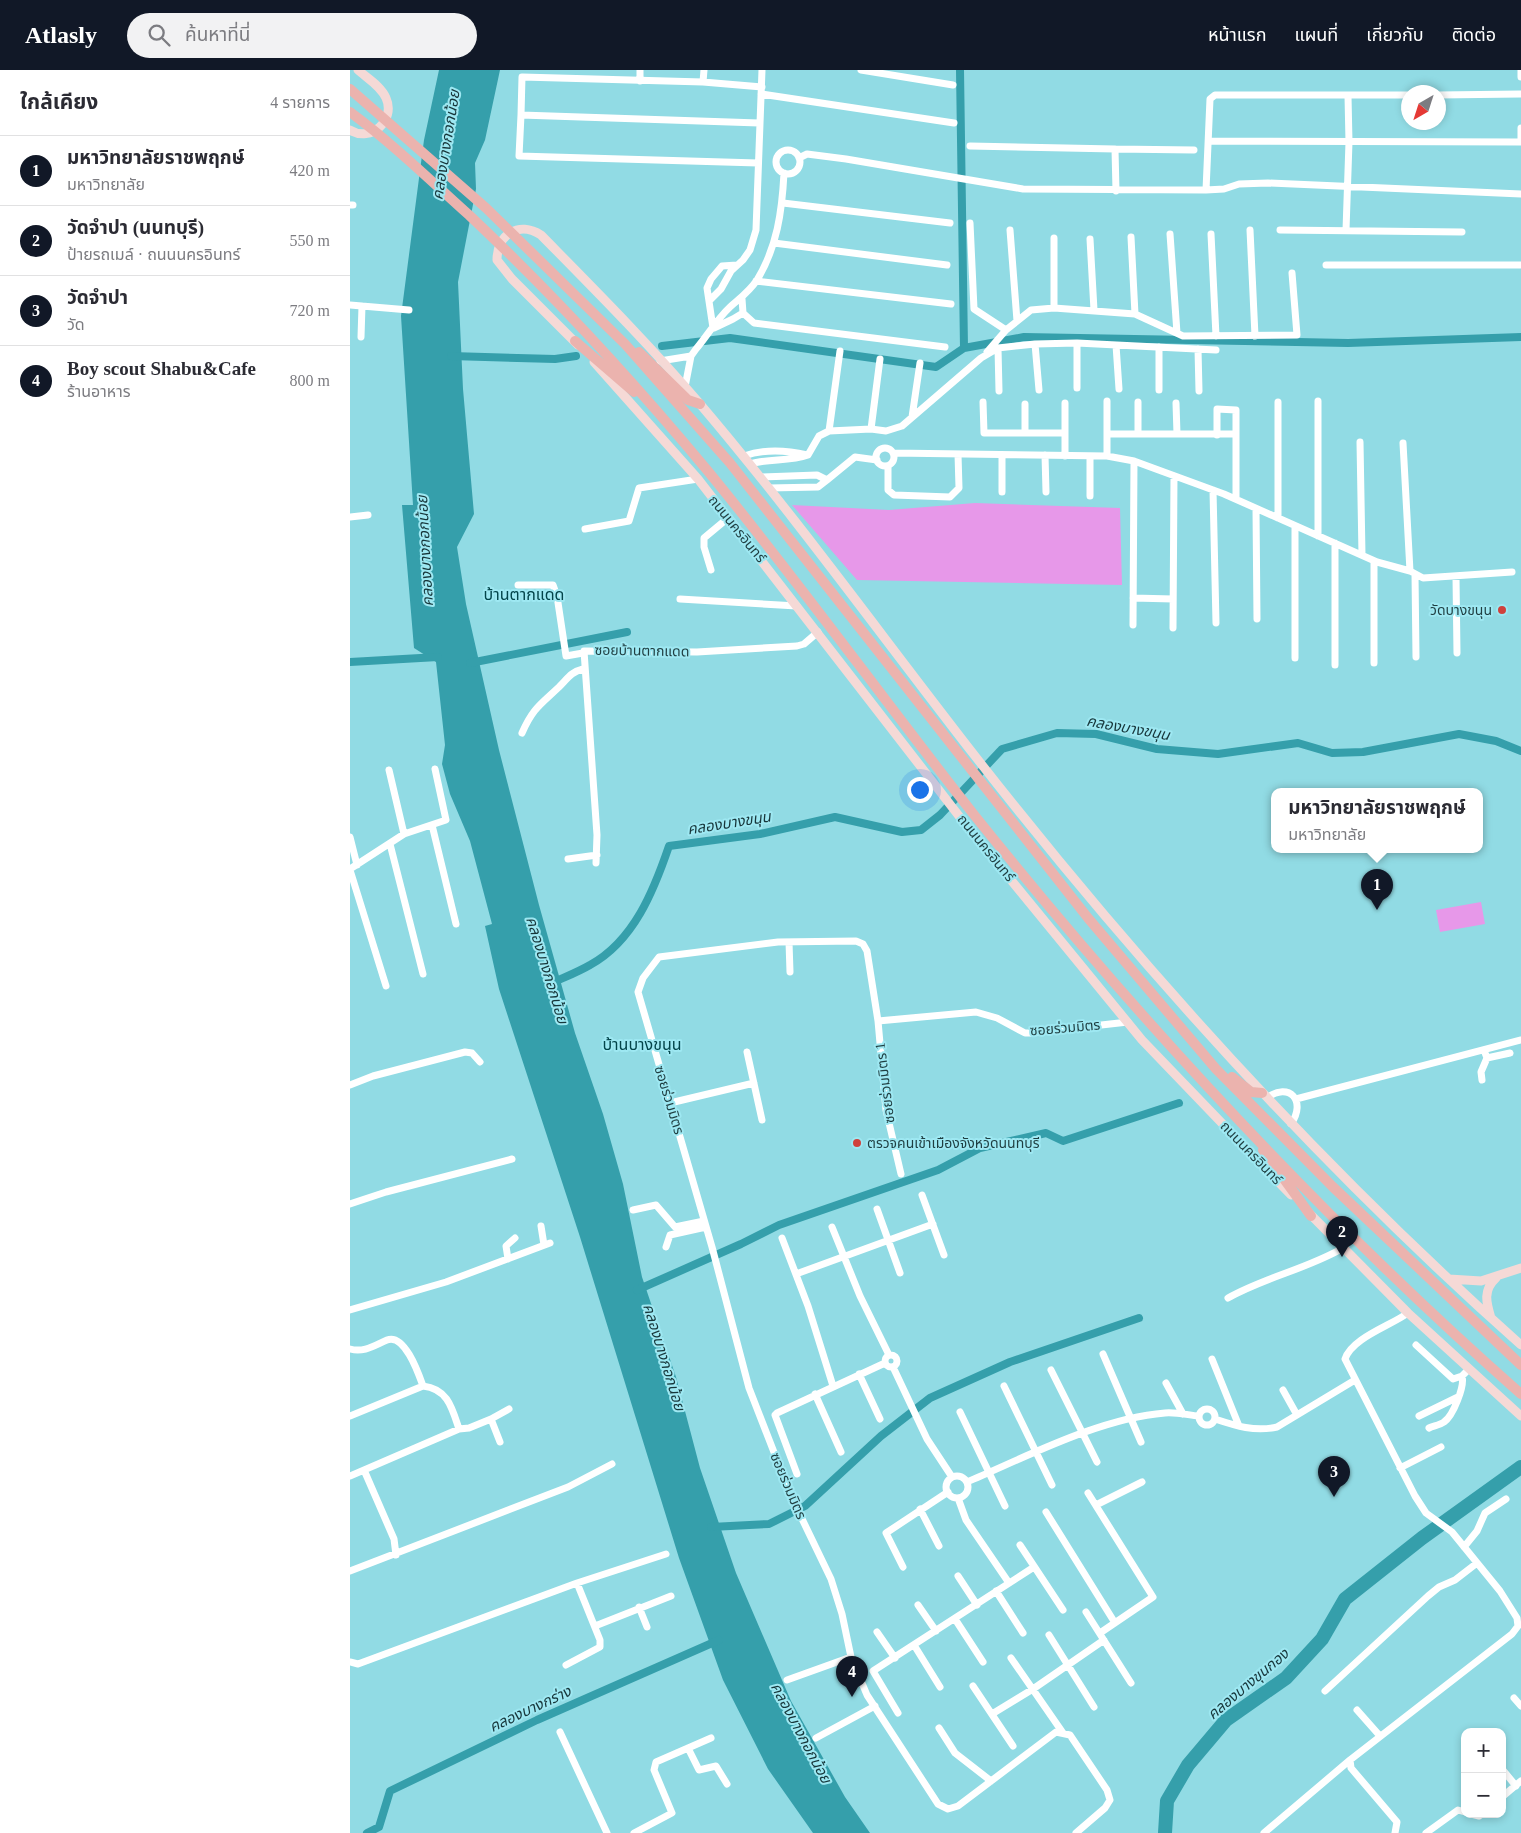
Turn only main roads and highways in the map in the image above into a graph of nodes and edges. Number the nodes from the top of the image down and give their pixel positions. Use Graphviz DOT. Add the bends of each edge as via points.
graph roads {
  1 [pos="358,70"];
  2 [pos="350,89"];
  3 [pos="350,112"];
  4 [pos="350,130"];
  5 [pos="574,341"];
  6 [pos="625,344"];
  7 [pos="649,402"];
  8 [pos="700,404"];
  9 [pos="1216,1069"];
  10 [pos="1264,1095"];
  11 [pos="1245,1125"];
  12 [pos="1311,1216"];
  13 [pos="1521,1268"];
  14 [pos="1496,1277"];
  15 [pos="1449,1279"];
  16 [pos="1492,1320"];
  17 [pos="1521,1345"];
  18 [pos="1521,1365"];
  19 [pos="1521,1394"];
  20 [pos="1521,1416"];
  1 -- 4 [label="main road" via="386,96 388,113 385,121 372,132 363,134"];
  2 -- 6 [label="main road" via="448,172"];
  3 -- 7 [label="main road, ถนนนครอินทร์" via="524,268"];
  5 -- 7 [label="main road"];
  5 -- 8 [label="main road, ถนนนครอินทร์" via="497,260 500,242 513,230 530,229 541,235"];
  5 -- 12 [label="main road, ถนนนครอินทร์" via="698,479 956,812 1142,1040"];
  6 -- 8 [label="main road" via="643,355 688,400"];
  6 -- 9 [label="main road" via="730,463 1088,918"];
  7 -- 11 [label="main road, ถนนนครอินทร์" via="823,617 966,804 1145,1016"];
  8 -- 10 [label="main road, ถนนนครอินทร์" via="744,456 980,762 1154,973"];
  9 -- 10 [label="main road" via="1224,1071 1251,1092"];
  9 -- 18 [label="main road" via="1333,1188"];
  10 -- 15 [label="main road, ถนนนครอินทร์"];
  11 -- 12 [label="main road"];
  11 -- 19 [label="main road, ถนนนครอินทร์" via="1322,1205"];
  12 -- 20 [label="main road, ถนนนครอินทร์" via="1408,1313"];
  13 -- 14 [label="main road"];
  14 -- 15 [label="main road" via="1471,1281"];
  14 -- 16 [label="main road" via="1489,1284 1486,1295"];
  15 -- 16 [label="main road, ถนนนครอินทร์"];
  16 -- 17 [label="main road, ถนนนครอินทร์"];
}
